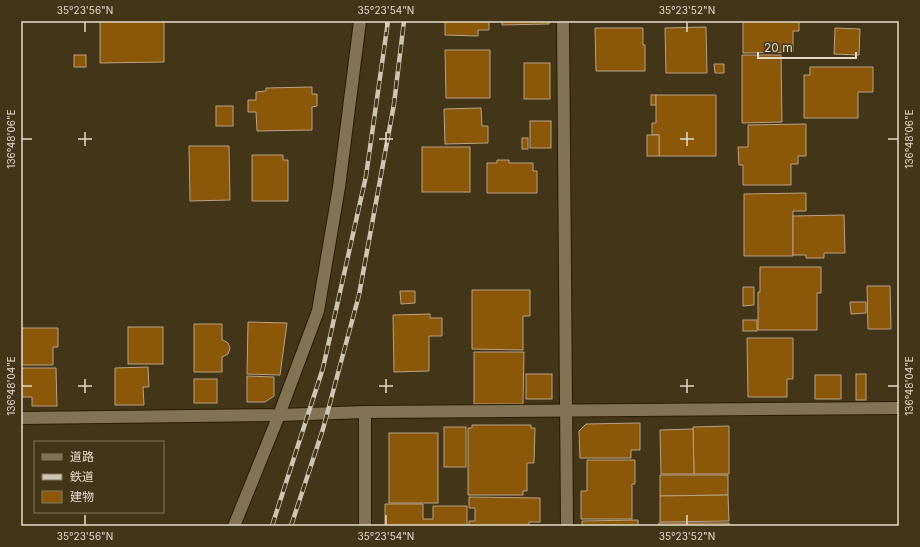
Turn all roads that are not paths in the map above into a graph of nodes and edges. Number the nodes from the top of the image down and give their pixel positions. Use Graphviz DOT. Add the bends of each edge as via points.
graph roads {
  1 [pos="360,21"];
  2 [pos="563,21"];
  3 [pos="899,408"];
  4 [pos="567,411"];
  5 [pos="365,412"];
  6 [pos="279,415"];
  7 [pos="21,418"];
  8 [pos="234,526"];
  9 [pos="365,526"];
  10 [pos="567,526"];
  1 -- 6 [label="street" via="339,187 318,311"];
  2 -- 4 [label="street"];
  3 -- 4 [label="street"];
  4 -- 5 [label="street"];
  4 -- 10 [label="street"];
  5 -- 6 [label="street"];
  5 -- 9 [label="street"];
  6 -- 7 [label="street"];
  6 -- 8 [label="street"];
}
